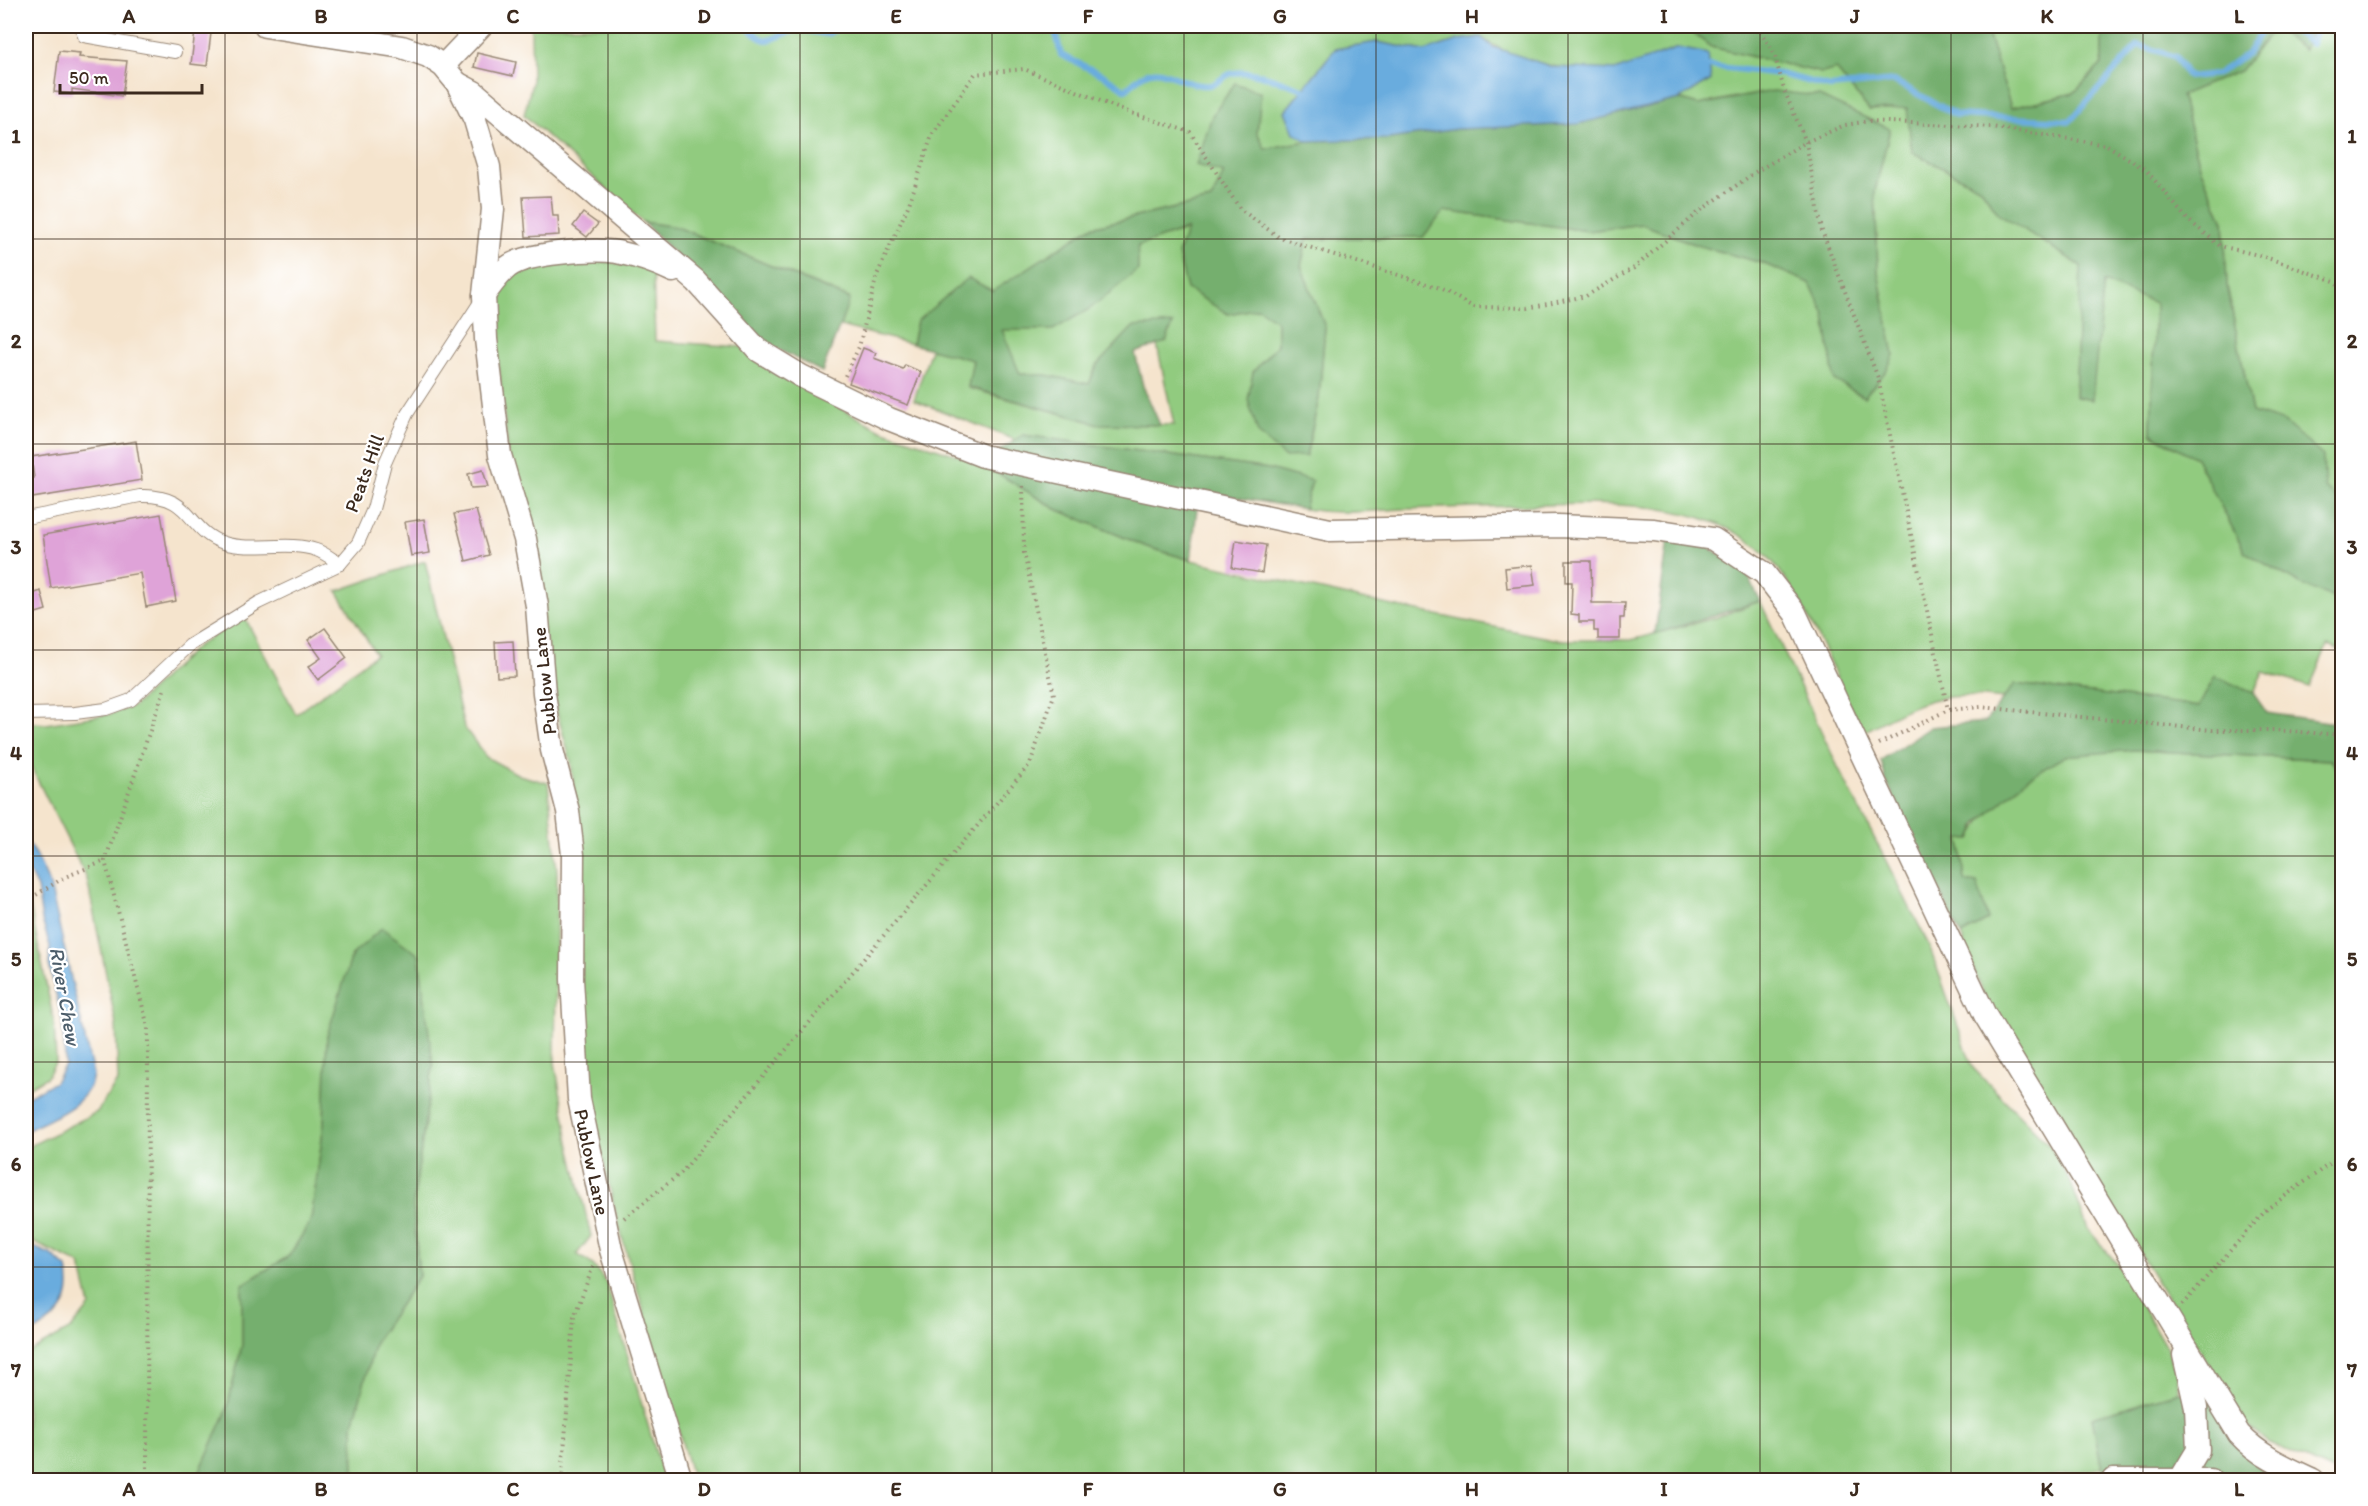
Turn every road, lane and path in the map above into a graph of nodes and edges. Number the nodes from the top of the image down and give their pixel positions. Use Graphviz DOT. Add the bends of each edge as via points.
graph roads {
  1 [pos="81,26"];
  2 [pos="265,26"];
  3 [pos="481,26"];
  4 [pos="1757,26"];
  5 [pos="175,52"];
  6 [pos="450,75"];
  7 [pos="1806,142"];
  8 [pos="696,281"];
  9 [pos="2343,289"];
  10 [pos="484,295"];
  11 [pos="837,393"];
  12 [pos="1023,465"];
  13 [pos="26,518"];
  14 [pos="340,564"];
  15 [pos="168,679"];
  16 [pos="1948,710"];
  17 [pos="26,714"];
  18 [pos="2343,735"];
  19 [pos="1860,750"];
  20 [pos="105,861"];
  21 [pos="26,900"];
  22 [pos="2343,1155"];
  23 [pos="609,1240"];
  24 [pos="2171,1320"];
  25 [pos="147,1480"];
  26 [pos="562,1480"];
  27 [pos="681,1480"];
  28 [pos="2113,1480"];
  29 [pos="2180,1480"];
  30 [pos="2210,1480"];
  31 [pos="2313,1480"];
  1 -- 5 [label="lane" via="84,36"];
  2 -- 6 [label="street" via="402,47 428,56"];
  3 -- 6 [label="street"];
  4 -- 7 [label="path" via="1774,53 1784,90"];
  6 -- 8 [label="street"];
  6 -- 10 [label="street, Publow Lane" via="475,120 489,166 493,209"];
  7 -- 9 [label="path" via="1845,125 1869,120 1992,127 2107,145 2146,170 2187,219 2220,246 2334,281"];
  7 -- 11 [label="path" via="1700,211 1634,268 1586,296 1528,308 1473,307 1440,288 1280,238 1240,209 1191,132 1122,110 1024,69 975,74 932,135 909,204 877,275 859,347"];
  7 -- 16 [label="path" via="1822,231 1878,378"];
  8 -- 10 [label="street" via="655,262 615,251 575,251 537,256 509,266"];
  8 -- 11 [label="street" via="758,350"];
  10 -- 14 [label="lane, Peats Hill" via="407,414 385,463 373,508 358,543"];
  10 -- 23 [label="street, Publow Lane" via="500,455 525,539 537,606 552,750 568,811 573,855 572,979 579,1099"];
  11 -- 12 [label="street" via="889,419 983,456"];
  12 -- 19 [label="street" via="1330,530 1558,526 1654,530 1713,539 1764,573 1795,613"];
  12 -- 23 [label="path" via="1024,553 1054,695 1030,764 681,1173"];
  13 -- 14 [label="lane" via="157,495 175,501 210,536 225,543 311,549"];
  14 -- 17 [label="lane, Peats Hill" via="237,616 190,645 131,700 106,709"];
  15 -- 20 [label="path"];
  16 -- 18 [label="path" via="1982,707 2212,730"];
  16 -- 19 [label="path"];
  19 -- 24 [label="street" via="1985,1015"];
  20 -- 21 [label="path"];
  20 -- 25 [label="path" via="148,1027"];
  22 -- 24 [label="path" via="2267,1209"];
  23 -- 26 [label="path" via="593,1265 574,1317"];
  23 -- 27 [label="street, Publow Lane"];
  24 -- 29 [label="street" via="2188,1368 2196,1408 2198,1450"];
  24 -- 31 [label="street" via="2239,1434 2284,1467"];
  28 -- 29 [label="street"];
  29 -- 30 [label="street"];
}
